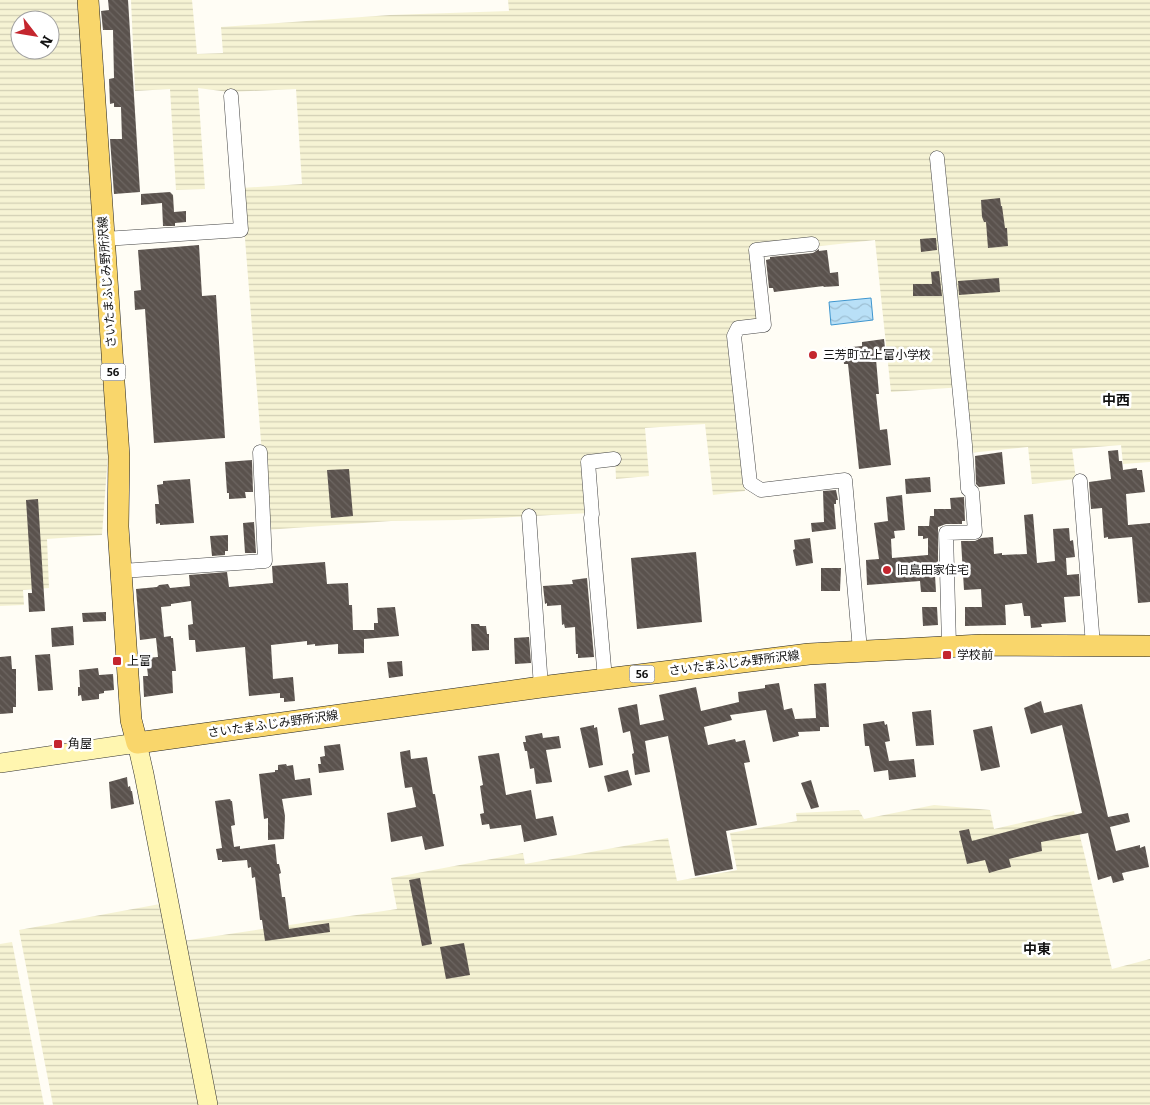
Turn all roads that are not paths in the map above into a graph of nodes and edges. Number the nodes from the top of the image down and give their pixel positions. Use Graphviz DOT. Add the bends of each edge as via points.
graph roads {
  1 [pos="88,0"];
  2 [pos="231,96"];
  3 [pos="937,158"];
  4 [pos="104,238"];
  5 [pos="812,244"];
  6 [pos="260,452"];
  7 [pos="614,459"];
  8 [pos="1080,481"];
  9 [pos="529,516"];
  10 [pos="122,570"];
  11 [pos="1093,645"];
  12 [pos="949,646"];
  13 [pos="1150,646"];
  14 [pos="860,650"];
  15 [pos="605,679"];
  16 [pos="541,687"];
  17 [pos="137,743"];
  18 [pos="0,763"];
  19 [pos="208,1105"];
  1 -- 4 [label="main road, さいたまふじみ野所沢線 / 56"];
  2 -- 4 [label="street" via="240,230"];
  3 -- 12 [label="street" via="968,489 972,492 975,532 946,533"];
  4 -- 10 [label="main road, さいたまふじみ野所沢線 / 56" via="119,456 118,528"];
  5 -- 14 [label="street" via="756,250 764,325 738,328 734,336 750,483 761,490 845,480"];
  6 -- 10 [label="street" via="265,561"];
  7 -- 15 [label="street" via="588,462"];
  8 -- 11 [label="street"];
  9 -- 16 [label="street"];
  10 -- 17 [label="main road, さいたまふじみ野所沢線 / 56" via="132,720"];
  11 -- 12 [label="main road, さいたまふじみ野所沢線 / 56"];
  11 -- 13 [label="main road, さいたまふじみ野所沢線 / 56"];
  12 -- 14 [label="main road, さいたまふじみ野所沢線 / 56"];
  14 -- 15 [label="main road, さいたまふじみ野所沢線 / 56"];
  15 -- 16 [label="main road, さいたまふじみ野所沢線 / 56"];
  16 -- 17 [label="main road, さいたまふじみ野所沢線 / 56"];
  17 -- 18 [label="street"];
  17 -- 19 [label="street"];
}
